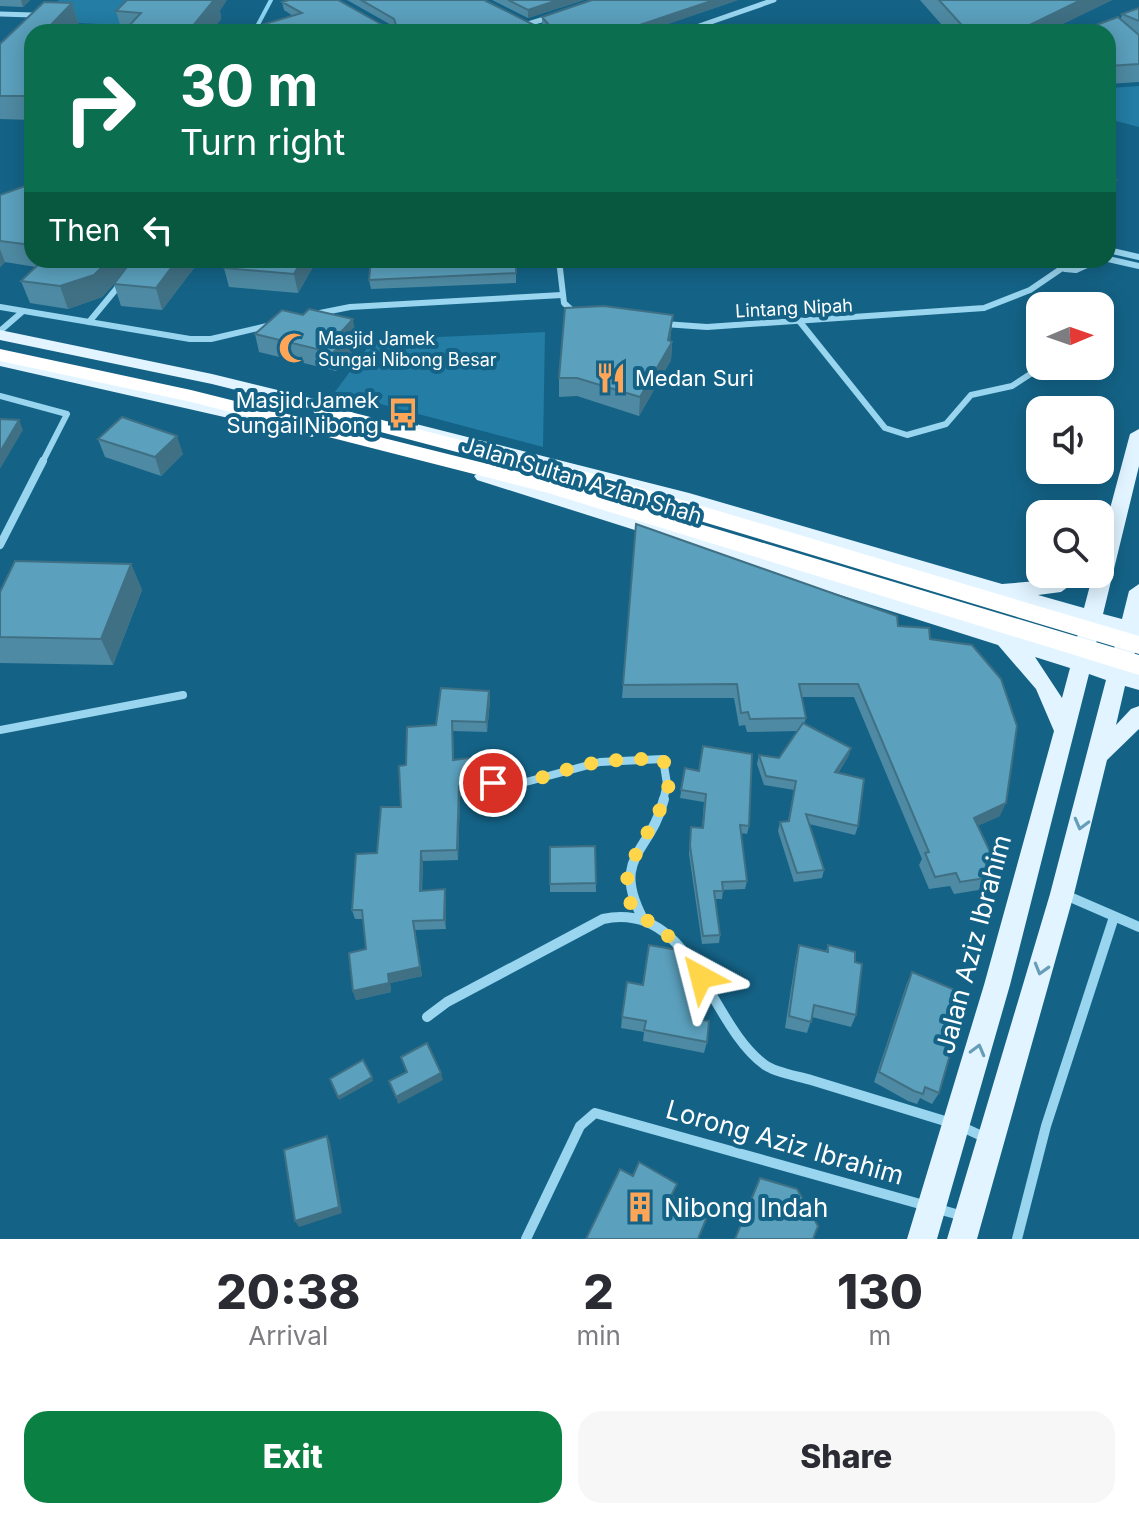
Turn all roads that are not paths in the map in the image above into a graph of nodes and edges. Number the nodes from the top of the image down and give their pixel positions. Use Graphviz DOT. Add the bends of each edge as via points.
graph roads {
  1 [pos="774,0"];
  2 [pos="41,8"];
  3 [pos="0,14"];
  4 [pos="33,15"];
  5 [pos="557,15"];
  6 [pos="518,19"];
  7 [pos="25,22"];
  8 [pos="528,24"];
  9 [pos="705,24"];
  10 [pos="1116,252"];
  11 [pos="1139,257"];
  12 [pos="1116,261"];
  13 [pos="1139,266"];
  14 [pos="560,268"];
  15 [pos="1080,268"];
  16 [pos="1065,269"];
  17 [pos="132,270"];
  18 [pos="562,295"];
  19 [pos="0,307"];
  20 [pos="22,312"];
  21 [pos="580,315"];
  22 [pos="310,316"];
  23 [pos="89,322"];
  24 [pos="800,322"];
  25 [pos="280,323"];
  26 [pos="653,323"];
  27 [pos="0,335"];
  28 [pos="0,355"];
  29 [pos="0,361"];
  30 [pos="1026,377"];
  31 [pos="0,396"];
  32 [pos="1139,434"];
  33 [pos="1114,513"];
  34 [pos="0,545"];
  35 [pos="1026,588"];
  36 [pos="1096,588"];
  37 [pos="985,589"];
  38 [pos="1139,591"];
  39 [pos="1090,619"];
  40 [pos="995,636"];
  41 [pos="1136,636"];
  42 [pos="1080,664"];
  43 [pos="1133,675"];
  44 [pos="183,695"];
  45 [pos="1139,715"];
  46 [pos="0,730"];
  47 [pos="1064,730"];
  48 [pos="1100,755"];
  49 [pos="493,783"];
  50 [pos="1062,894"];
  51 [pos="1114,917"];
  52 [pos="643,919"];
  53 [pos="1139,927"];
  54 [pos="427,1017"];
  55 [pos="958,1125"];
  56 [pos="991,1140"];
  57 [pos="933,1206"];
  58 [pos="965,1228"];
  59 [pos="526,1239"];
  60 [pos="922,1239"];
  61 [pos="1017,1239"];
  1 -- 9 [label="street"];
  2 -- 4 [label="street"];
  3 -- 4 [label="street"];
  4 -- 7 [label="street"];
  5 -- 8 [label="street"];
  6 -- 8 [label="street"];
  10 -- 11 [label="street"];
  12 -- 13 [label="street"];
  14 -- 18 [label="street"];
  15 -- 16 [label="street, Lintang Nipah"];
  16 -- 24 [label="street, Lintang Nipah" via="984,308"];
  17 -- 23 [label="street"];
  18 -- 21 [label="street" via="569,311"];
  18 -- 22 [label="street" via="350,307"];
  19 -- 20 [label="street"];
  20 -- 23 [label="street"];
  20 -- 27 [label="street"];
  23 -- 25 [label="street" via="190,339"];
  24 -- 26 [label="street, Lintang Nipah" via="707,327"];
  24 -- 30 [label="street" via="894,433 907,435 946,424 971,395 1012,386"];
  27 -- 37 [label="main road, Jalan Sultan Azlan Shah" via="212,379 546,461"];
  27 -- 41 [label="highway, Jalan Sultan Azlan Shah" via="357,418"];
  28 -- 43 [label="highway, Jalan Sultan Azlan Shah" via="220,403 552,487"];
  29 -- 40 [label="main road, Jalan Sultan Azlan Shah" via="502,481"];
  31 -- 34 [label="street" via="67,414"];
  32 -- 33 [label="main road, Jalan Aziz Ibrahim"];
  35 -- 37 [label="main road"];
  36 -- 39 [label="main road, Jalan Aziz Ibrahim"];
  37 -- 39 [label="main road, Jalan Sultan Azlan Shah"];
  38 -- 41 [label="main road"];
  39 -- 41 [label="main road, Jalan Sultan Azlan Shah"];
  39 -- 42 [label="main road, Jalan Aziz Ibrahim"];
  40 -- 42 [label="main road, Jalan Sultan Azlan Shah"];
  40 -- 47 [label="main road" via="1044,680"];
  41 -- 43 [label="main road"];
  42 -- 43 [label="main road, Jalan Sultan Azlan Shah"];
  42 -- 47 [label="main road, Jalan Aziz Ibrahim"];
  43 -- 48 [label="main road"];
  44 -- 46 [label="street"];
  45 -- 48 [label="main road"];
  55 -- 47 [label="main road, Jalan Aziz Ibrahim, one-way"];
  48 -- 50 [label="main road, one-way"];
  49 -- 52 [label="street" via="509,786 624,759 663,759 670,780 660,814 627,874 629,900"];
  50 -- 51 [label="street"];
  50 -- 56 [label="main road, one-way"];
  51 -- 53 [label="street"];
  51 -- 61 [label="street" via="1046,1126"];
  52 -- 54 [label="street" via="603,919"];
  52 -- 55 [label="street" via="683,952 735,1033 766,1066"];
  55 -- 56 [label="street"];
  55 -- 57 [label="main road, Jalan Aziz Ibrahim"];
  56 -- 58 [label="main road"];
  57 -- 58 [label="street, Lorong Aziz Ibrahim"];
  57 -- 59 [label="street, Lorong Aziz Ibrahim" via="602,1113 590,1114 580,1126"];
  57 -- 60 [label="main road, Jalan Aziz Ibrahim"];
}
